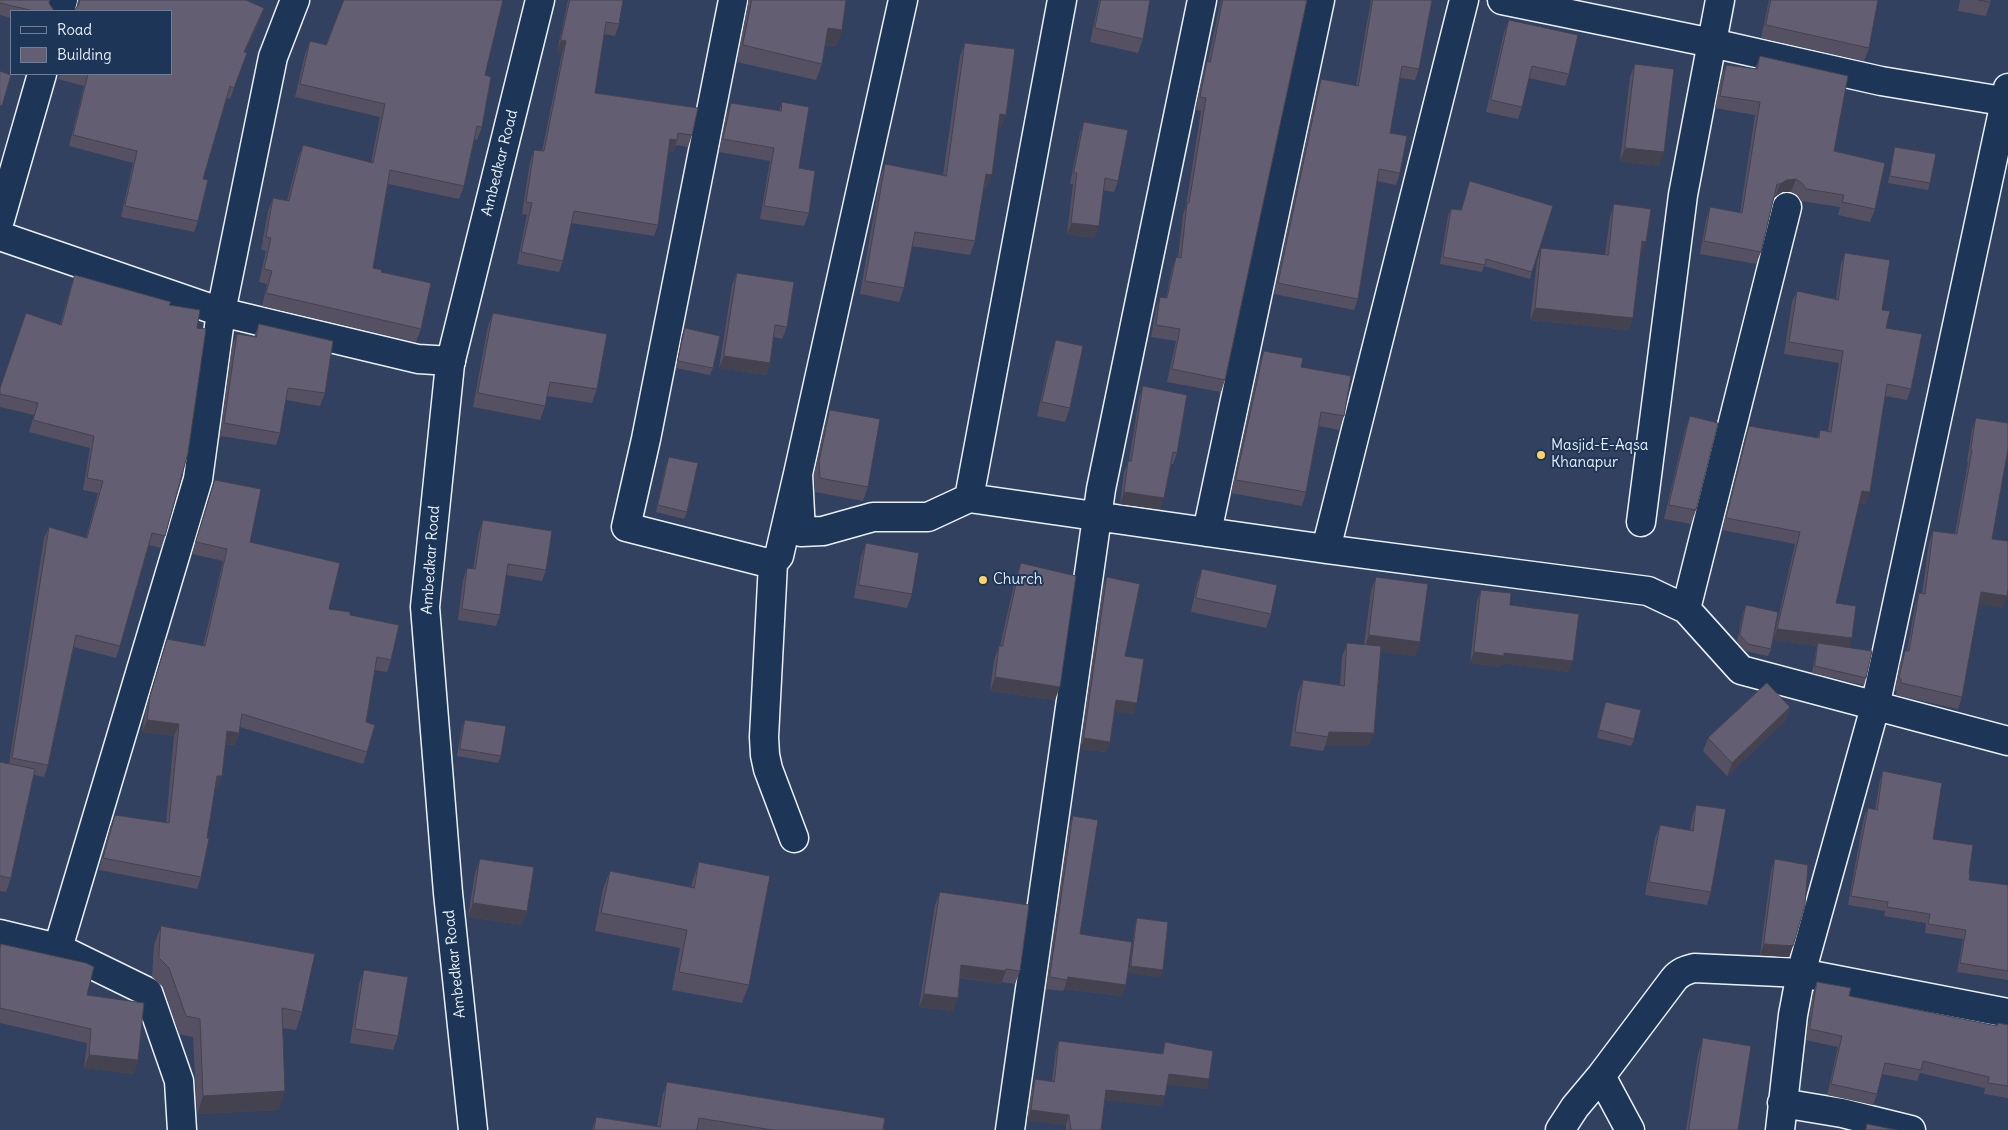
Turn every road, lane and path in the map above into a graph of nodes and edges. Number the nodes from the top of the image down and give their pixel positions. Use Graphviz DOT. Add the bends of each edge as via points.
graph roads {
  1 [pos="295,0"];
  2 [pos="540,0"];
  3 [pos="733,0"];
  4 [pos="903,0"];
  5 [pos="1062,0"];
  6 [pos="1202,0"];
  7 [pos="1320,0"];
  8 [pos="1464,0"];
  9 [pos="1502,0"];
  10 [pos="1720,0"];
  11 [pos="1712,43"];
  12 [pos="42,75"];
  13 [pos="2007,97"];
  14 [pos="1787,207"];
  15 [pos="0,220"];
  16 [pos="0,236"];
  17 [pos="221,312"];
  18 [pos="451,361"];
  19 [pos="798,474"];
  20 [pos="969,498"];
  21 [pos="1096,516"];
  22 [pos="1641,522"];
  23 [pos="1207,532"];
  24 [pos="1326,549"];
  25 [pos="773,562"];
  26 [pos="1686,609"];
  27 [pos="1875,706"];
  28 [pos="2008,741"];
  29 [pos="794,838"];
  30 [pos="0,934"];
  31 [pos="58,948"];
  32 [pos="1801,973"];
  33 [pos="2008,1013"];
  34 [pos="1600,1076"];
  35 [pos="1782,1103"];
  36 [pos="182,1130"];
  37 [pos="473,1130"];
  38 [pos="1010,1130"];
  39 [pos="1560,1130"];
  40 [pos="1630,1130"];
  41 [pos="1780,1130"];
  42 [pos="1911,1130"];
  1 -- 17 [label="street" via="274,56"];
  2 -- 18 [label="street, Ambedkar Road"];
  3 -- 25 [label="street" via="626,528"];
  4 -- 19 [label="street"];
  5 -- 20 [label="street"];
  6 -- 21 [label="street"];
  7 -- 23 [label="street"];
  8 -- 24 [label="street"];
  9 -- 11 [label="street"];
  10 -- 11 [label="street"];
  11 -- 13 [label="street" via="1881,81"];
  11 -- 22 [label="street" via="1683,195"];
  12 -- 15 [label="street"];
  13 -- 27 [label="street"];
  14 -- 26 [label="street"];
  16 -- 17 [label="street"];
  17 -- 18 [label="street" via="418,358"];
  17 -- 31 [label="street" via="198,479"];
  18 -- 37 [label="street, Ambedkar Road" via="425,607 448,893"];
  19 -- 20 [label="street" via="801,532 823,531 873,517 928,517"];
  19 -- 25 [label="street" via="779,556"];
  20 -- 21 [label="street"];
  21 -- 23 [label="street"];
  21 -- 38 [label="street"];
  23 -- 24 [label="street"];
  24 -- 26 [label="street" via="1648,591"];
  25 -- 29 [label="street" via="764,755"];
  26 -- 27 [label="street" via="1741,670"];
  27 -- 28 [label="street"];
  27 -- 32 [label="street"];
  30 -- 31 [label="street"];
  31 -- 36 [label="street" via="148,992 179,1081"];
  32 -- 33 [label="street"];
  32 -- 34 [label="street" via="1694,968 1679,973"];
  32 -- 35 [label="street"];
  34 -- 39 [label="street"];
  34 -- 40 [label="street"];
  35 -- 41 [label="street"];
  35 -- 42 [label="street" via="1842,1113"];
}
